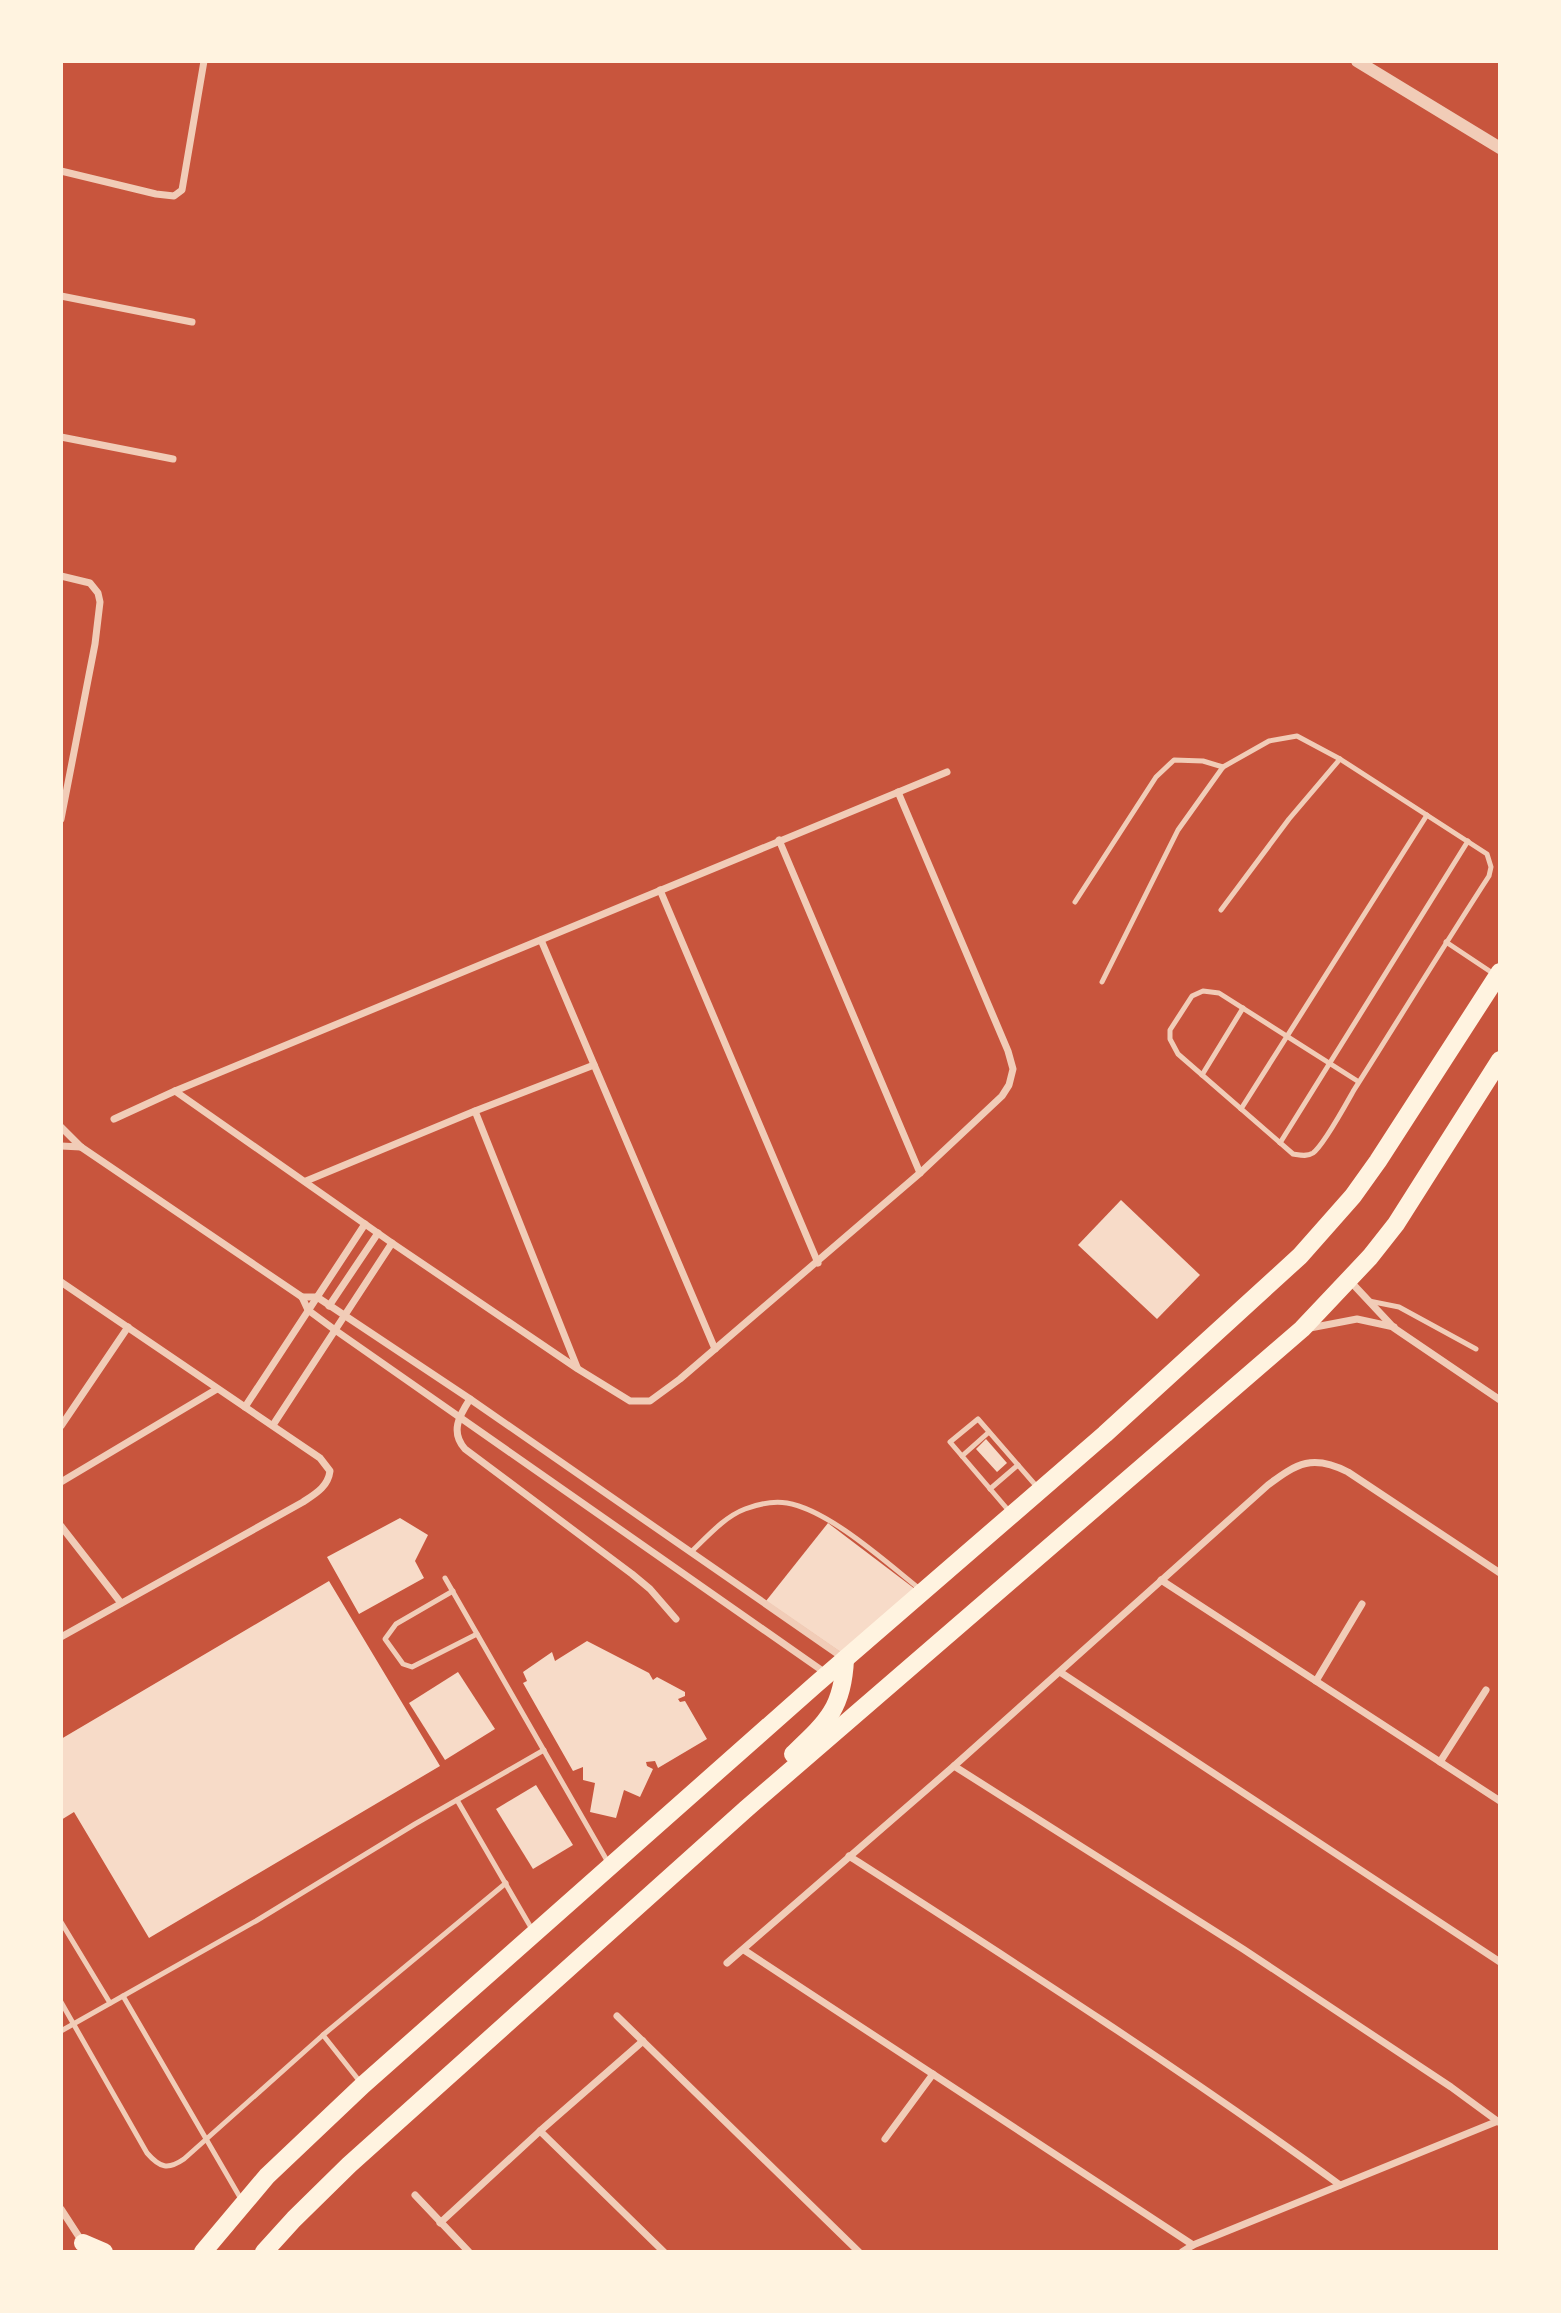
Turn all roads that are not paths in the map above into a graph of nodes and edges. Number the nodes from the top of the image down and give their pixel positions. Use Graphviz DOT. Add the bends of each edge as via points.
graph roads {
  1 [pos="204,61"];
  2 [pos="1357,61"];
  3 [pos="1500,148"];
  4 [pos="61,171"];
  5 [pos="61,296"];
  6 [pos="192,322"];
  7 [pos="61,437"];
  8 [pos="173,459"];
  9 [pos="61,576"];
  10 [pos="1340,759"];
  11 [pos="1223,767"];
  12 [pos="947,772"];
  13 [pos="898,792"];
  14 [pos="64,793"];
  15 [pos="1427,815"];
  16 [pos="61,819"];
  17 [pos="779,840"];
  18 [pos="1468,841"];
  19 [pos="660,890"];
  20 [pos="1075,902"];
  21 [pos="1221,910"];
  22 [pos="541,940"];
  23 [pos="1446,943"];
  24 [pos="1498,974"];
  25 [pos="1102,982"];
  26 [pos="1243,1008"];
  27 [pos="1286,1035"];
  28 [pos="1500,1060"];
  29 [pos="1329,1063"];
  30 [pos="594,1065"];
  31 [pos="1202,1075"];
  32 [pos="1359,1082"];
  33 [pos="175,1091"];
  34 [pos="1241,1109"];
  35 [pos="475,1111"];
  36 [pos="114,1119"];
  37 [pos="61,1127"];
  38 [pos="1280,1143"];
  39 [pos="61,1146"];
  40 [pos="81,1147"];
  41 [pos="920,1173"];
  42 [pos="306,1181"];
  43 [pos="365,1224"];
  44 [pos="378,1233"];
  45 [pos="392,1243"];
  46 [pos="818,1263"];
  47 [pos="1349,1280"];
  48 [pos="61,1282"];
  49 [pos="302,1297"];
  50 [pos="317,1297"];
  51 [pos="1369,1301"];
  52 [pos="329,1306"];
  53 [pos="308,1310"];
  54 [pos="344,1316"];
  55 [pos="128,1327"];
  56 [pos="1395,1328"];
  57 [pos="1302,1329"];
  58 [pos="335,1330"];
  59 [pos="715,1349"];
  60 [pos="1476,1349"];
  61 [pos="578,1369"];
  62 [pos="217,1388"];
  63 [pos="470,1399"];
  64 [pos="1500,1400"];
  65 [pos="245,1407"];
  66 [pos="459,1417"];
  67 [pos="273,1425"];
  68 [pos="61,1426"];
  69 [pos="989,1432"];
  70 [pos="962,1456"];
  71 [pos="1018,1465"];
  72 [pos="61,1482"];
  73 [pos="990,1489"];
  74 [pos="1041,1490"];
  75 [pos="1012,1515"];
  76 [pos="61,1526"];
  77 [pos="691,1552"];
  78 [pos="1500,1573"];
  79 [pos="445,1578"];
  80 [pos="1161,1580"];
  81 [pos="453,1591"];
  82 [pos="923,1592"];
  83 [pos="121,1602"];
  84 [pos="1362,1605"];
  85 [pos="676,1619"];
  86 [pos="477,1634"];
  87 [pos="61,1637"];
  88 [pos="845,1659"];
  89 [pos="1060,1672"];
  90 [pos="828,1674"];
  91 [pos="1316,1681"];
  92 [pos="1486,1690"];
  93 [pos="544,1750"];
  94 [pos="1440,1762"];
  95 [pos="954,1766"];
  96 [pos="457,1800"];
  97 [pos="1500,1801"];
  98 [pos="746,1809"];
  99 [pos="849,1856"];
  100 [pos="610,1867"];
  101 [pos="506,1883"];
  102 [pos="61,1922"];
  103 [pos="534,1934"];
  104 [pos="744,1950"];
  105 [pos="1500,1962"];
  106 [pos="727,1963"];
  107 [pos="124,1996"];
  108 [pos="61,2002"];
  109 [pos="110,2003"];
  110 [pos="617,2016"];
  111 [pos="73,2024"];
  112 [pos="61,2031"];
  113 [pos="323,2035"];
  114 [pos="643,2041"];
  115 [pos="933,2074"];
  116 [pos="363,2085"];
  117 [pos="1499,2122"];
  118 [pos="540,2131"];
  119 [pos="206,2139"];
  120 [pos="885,2140"];
  121 [pos="1340,2185"];
  122 [pos="415,2195"];
  123 [pos="243,2202"];
  124 [pos="61,2210"];
  125 [pos="440,2223"];
  126 [pos="1193,2245"];
  127 [pos="86,2248"];
  128 [pos="104,2252"];
  129 [pos="203,2252"];
  130 [pos="264,2252"];
  131 [pos="469,2252"];
  132 [pos="664,2252"];
  133 [pos="859,2252"];
  134 [pos="1182,2252"];
  1 -- 4 [label="street" via="185,173 181,190 174,196"];
  2 -- 3 [label="street"];
  5 -- 6 [label="street"];
  7 -- 8 [label="street"];
  9 -- 14 [label="street" via="90,583 98,593 99,616"];
  10 -- 11 [label="lane" via="1297,736 1269,741"];
  10 -- 15 [label="lane"];
  10 -- 21 [label="lane"];
  11 -- 20 [label="lane" via="1174,760 1165,768"];
  11 -- 25 [label="lane" via="1178,830"];
  12 -- 13 [label="street"];
  13 -- 17 [label="street"];
  13 -- 41 [label="street" via="1013,1069 1002,1096"];
  14 -- 16 [label="street"];
  15 -- 18 [label="lane"];
  15 -- 27 [label="lane"];
  17 -- 19 [label="street"];
  17 -- 41 [label="street"];
  18 -- 23 [label="lane" via="1487,854 1489,877"];
  18 -- 29 [label="lane"];
  19 -- 22 [label="street"];
  19 -- 46 [label="street"];
  22 -- 30 [label="street"];
  22 -- 33 [label="street"];
  23 -- 24 [label="lane"];
  23 -- 32 [label="lane"];
  24 -- 74 [label="main road" via="1404,1123 1334,1219 1254,1301"];
  26 -- 27 [label="lane"];
  26 -- 31 [label="lane"];
  26 -- 31 [label="lane" via="1219,993 1203,991 1192,996 1170,1030 1178,1054"];
  27 -- 29 [label="lane"];
  27 -- 34 [label="lane"];
  28 -- 47 [label="main road" via="1396,1224"];
  29 -- 32 [label="lane"];
  29 -- 38 [label="lane"];
  30 -- 35 [label="street"];
  30 -- 59 [label="street"];
  31 -- 34 [label="lane"];
  32 -- 38 [label="lane" via="1315,1152 1293,1154"];
  33 -- 36 [label="street"];
  33 -- 42 [label="street"];
  34 -- 38 [label="lane"];
  35 -- 42 [label="street"];
  35 -- 61 [label="street"];
  37 -- 40 [label="street"];
  39 -- 40 [label="street"];
  40 -- 49 [label="street"];
  41 -- 46 [label="street"];
  42 -- 43 [label="street"];
  43 -- 44 [label="street"];
  43 -- 50 [label="street"];
  44 -- 45 [label="street"];
  44 -- 52 [label="street"];
  45 -- 54 [label="street"];
  45 -- 61 [label="street"];
  46 -- 59 [label="street"];
  47 -- 51 [label="street"];
  47 -- 57 [label="main road"];
  48 -- 55 [label="street"];
  49 -- 50 [label="street"];
  49 -- 53 [label="street"];
  50 -- 52 [label="street"];
  50 -- 53 [label="street"];
  51 -- 56 [label="street"];
  51 -- 60 [label="lane" via="1399,1307"];
  52 -- 54 [label="street"];
  53 -- 58 [label="street"];
  53 -- 65 [label="street"];
  54 -- 58 [label="street"];
  54 -- 63 [label="street"];
  55 -- 62 [label="street"];
  55 -- 68 [label="street"];
  56 -- 57 [label="street" via="1357,1319"];
  56 -- 64 [label="street"];
  57 -- 98 [label="main road"];
  58 -- 66 [label="street"];
  58 -- 67 [label="street"];
  59 -- 61 [label="street" via="650,1401 631,1401"];
  62 -- 65 [label="street"];
  62 -- 72 [label="street"];
  63 -- 66 [label="street"];
  63 -- 77 [label="street"];
  65 -- 67 [label="street"];
  66 -- 85 [label="street" via="459,1443 471,1456 641,1581"];
  66 -- 90 [label="street"];
  67 -- 83 [label="street" via="320,1458 330,1471 326,1484 303,1502"];
  69 -- 70 [label="lane"];
  69 -- 70 [label="lane" via="978,1419 950,1442"];
  69 -- 71 [label="lane"];
  70 -- 73 [label="lane"];
  71 -- 73 [label="lane"];
  71 -- 74 [label="lane"];
  73 -- 75 [label="lane"];
  74 -- 75 [label="main road"];
  75 -- 82 [label="main road"];
  76 -- 83 [label="street"];
  77 -- 82 [label="lane" via="743,1510 771,1502 789,1503 829,1521"];
  77 -- 88 [label="street"];
  78 -- 80 [label="street" via="1348,1472 1313,1461 1301,1463 1268,1485"];
  79 -- 81 [label="lane"];
  80 -- 89 [label="street"];
  80 -- 91 [label="street"];
  81 -- 86 [label="lane"];
  81 -- 86 [label="lane" via="396,1624 385,1639 403,1664 412,1667"];
  82 -- 88 [label="main road"];
  83 -- 87 [label="street"];
  84 -- 91 [label="street"];
  86 -- 93 [label="lane"];
  88 -- 90 [label="main road"];
  88 -- 98 [label="main road" via="842,1691 824,1725 767,1779"];
  89 -- 95 [label="street"];
  89 -- 105 [label="street"];
  90 -- 100 [label="main road"];
  91 -- 94 [label="street"];
  92 -- 94 [label="street"];
  93 -- 96 [label="lane"];
  93 -- 100 [label="lane"];
  94 -- 97 [label="street"];
  95 -- 99 [label="street"];
  95 -- 117 [label="street" via="1243,1950"];
  96 -- 101 [label="lane"];
  96 -- 107 [label="lane"];
  98 -- 130 [label="main road" via="349,2165"];
  99 -- 104 [label="street"];
  99 -- 121 [label="street" via="1119,2032"];
  100 -- 103 [label="main road"];
  101 -- 103 [label="lane"];
  101 -- 113 [label="lane"];
  102 -- 109 [label="lane"];
  103 -- 116 [label="main road"];
  104 -- 106 [label="street"];
  104 -- 115 [label="street"];
  107 -- 109 [label="lane"];
  107 -- 119 [label="lane"];
  108 -- 111 [label="lane"];
  109 -- 111 [label="lane"];
  110 -- 114 [label="street"];
  111 -- 112 [label="lane"];
  111 -- 119 [label="lane" via="155,2162 170,2167"];
  113 -- 116 [label="lane"];
  113 -- 119 [label="lane"];
  114 -- 118 [label="street"];
  114 -- 133 [label="street"];
  115 -- 120 [label="street"];
  115 -- 126 [label="street"];
  116 -- 123 [label="main road"];
  117 -- 121 [label="street"];
  118 -- 125 [label="street"];
  118 -- 132 [label="street"];
  119 -- 123 [label="lane"];
  121 -- 126 [label="street"];
  122 -- 125 [label="street"];
  123 -- 129 [label="main road"];
  124 -- 127 [label="street"];
  125 -- 131 [label="street"];
  126 -- 134 [label="street"];
  127 -- 128 [label="main road"];
}
